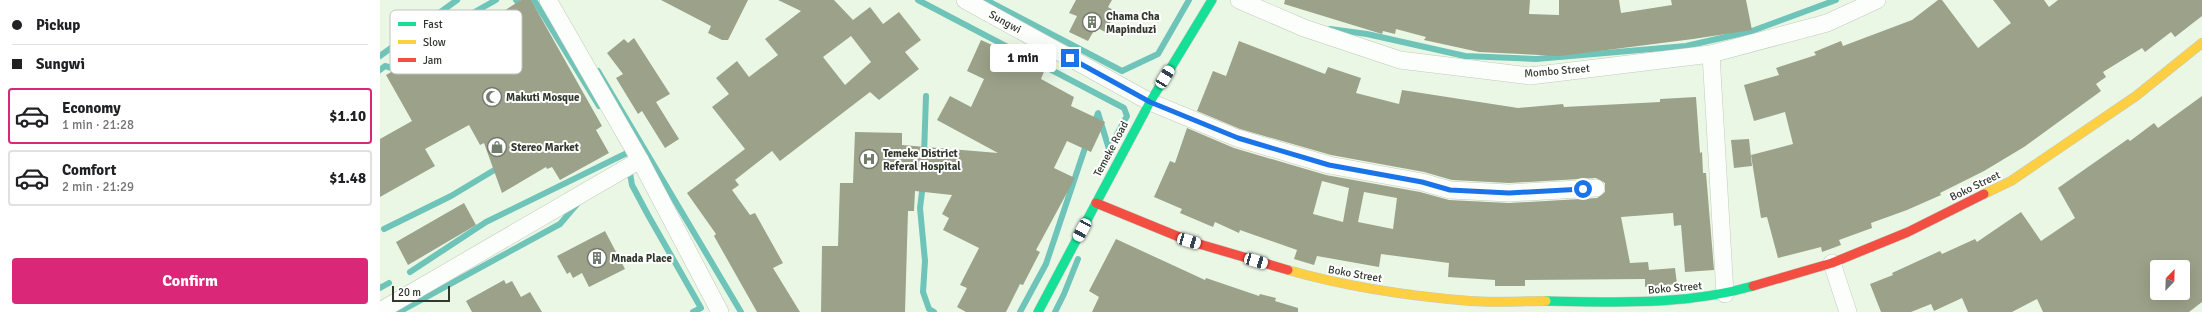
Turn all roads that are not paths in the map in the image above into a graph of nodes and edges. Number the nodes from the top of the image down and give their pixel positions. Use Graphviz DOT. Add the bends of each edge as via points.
graph roads {
  1 [pos="548,0"];
  2 [pos="965,0"];
  3 [pos="1212,0"];
  4 [pos="1238,0"];
  5 [pos="1877,0"];
  6 [pos="2202,43"];
  7 [pos="1711,54"];
  8 [pos="1150,102"];
  9 [pos="640,160"];
  10 [pos="1596,188"];
  11 [pos="1096,203"];
  12 [pos="1832,263"];
  13 [pos="1724,294"];
  14 [pos="1666,307"];
  15 [pos="380,311"];
  16 [pos="717,311"];
  17 [pos="1038,312"];
  18 [pos="1848,312"];
  1 -- 9 [label="street"];
  2 -- 8 [label="street, Sungwi"];
  3 -- 8 [label="street, Temeke Road"];
  4 -- 7 [label="street, Mombo Street" via="1304,28 1400,60 1530,76"];
  5 -- 7 [label="street, Mombo Street" via="1827,23"];
  6 -- 12 [label="street, Boko Street" via="2136,96 2011,182 1908,232"];
  7 -- 13 [label="street"];
  8 -- 10 [label="street, Sungwi" via="1238,138 1329,165 1422,182 1450,190 1509,193"];
  8 -- 11 [label="street, Temeke Road"];
  9 -- 15 [label="street"];
  9 -- 16 [label="street"];
  11 -- 14 [label="street, Boko Street" via="1189,241 1322,280 1471,301"];
  11 -- 17 [label="street, Temeke Road"];
  12 -- 13 [label="street, Boko Street"];
  12 -- 18 [label="street"];
  13 -- 14 [label="street, Boko Street"];
}
